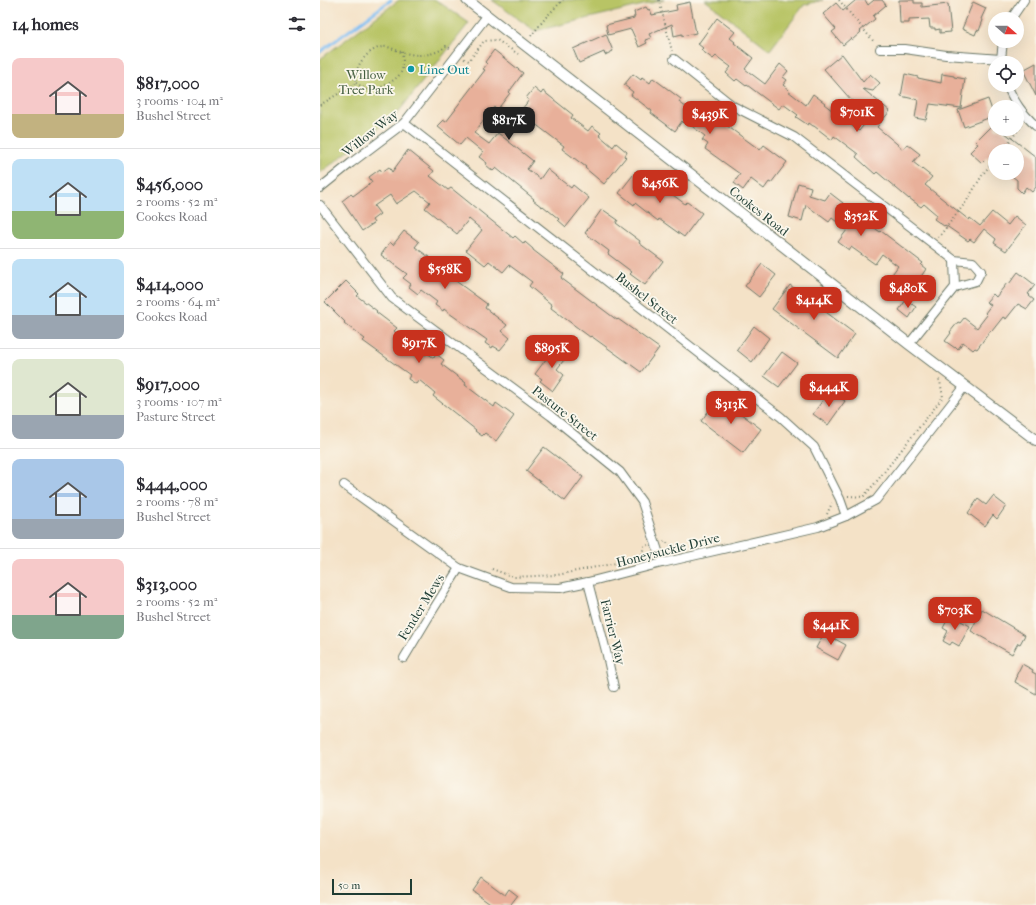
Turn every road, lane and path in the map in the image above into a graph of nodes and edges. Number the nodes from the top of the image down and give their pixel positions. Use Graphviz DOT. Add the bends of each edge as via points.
graph roads {
  1 [pos="467,0"];
  2 [pos="563,0"];
  3 [pos="659,0"];
  4 [pos="839,0"];
  5 [pos="1024,0"];
  6 [pos="1016,12"];
  7 [pos="487,16"];
  8 [pos="529,38"];
  9 [pos="873,40"];
  10 [pos="484,41"];
  11 [pos="451,49"];
  12 [pos="880,49"];
  13 [pos="671,50"];
  14 [pos="402,52"];
  15 [pos="465,59"];
  16 [pos="674,59"];
  17 [pos="988,60"];
  18 [pos="356,83"];
  19 [pos="1010,92"];
  20 [pos="320,105"];
  21 [pos="404,123"];
  22 [pos="1036,126"];
  23 [pos="1014,136"];
  24 [pos="1007,144"];
  25 [pos="988,168"];
  26 [pos="320,188"];
  27 [pos="320,205"];
  28 [pos="937,240"];
  29 [pos="954,260"];
  30 [pos="955,287"];
  31 [pos="909,344"];
  32 [pos="940,381"];
  33 [pos="965,386"];
  34 [pos="1036,440"];
  35 [pos="344,485"];
  36 [pos="850,496"];
  37 [pos="846,516"];
  38 [pos="644,546"];
  39 [pos="662,564"];
  40 [pos="486,567"];
  41 [pos="459,568"];
  42 [pos="588,582"];
  43 [pos="404,658"];
  44 [pos="614,687"];
  1 -- 7 [label="street, Cookes Road"];
  2 -- 8 [label="path" via="546,16"];
  3 -- 13 [label="path"];
  4 -- 9 [label="path"];
  5 -- 6 [label="street"];
  7 -- 21 [label="street, Willow Way"];
  7 -- 31 [label="street, Cookes Road"];
  10 -- 15 [label="path" via="469,61"];
  11 -- 14 [label="path" via="446,46 430,54 417,55"];
  12 -- 17 [label="street" via="906,49"];
  14 -- 18 [label="path" via="384,46 373,50 361,61"];
  14 -- 18 [label="path" via="400,74 387,85 369,90"];
  16 -- 29 [label="street" via="734,106 794,137"];
  18 -- 20 [label="path"];
  19 -- 22 [label="street" via="1025,116"];
  21 -- 26 [label="street, Willow Way"];
  21 -- 37 [label="street, Bushel Street" via="814,446"];
  23 -- 24 [label="path"];
  25 -- 28 [label="path"];
  27 -- 39 [label="street, Pasture Street" via="392,298 551,416 620,472 642,502"];
  29 -- 30 [label="street"];
  29 -- 30 [label="street" via="973,262 981,271 976,281"];
  30 -- 31 [label="street"];
  31 -- 33 [label="street, Cookes Road"];
  32 -- 36 [label="path" via="942,397 863,497"];
  33 -- 34 [label="street, Cookes Road"];
  33 -- 37 [label="street, Honeysuckle Drive" via="876,500"];
  35 -- 41 [label="street, Honeysuckle Drive"];
  37 -- 39 [label="street, Honeysuckle Drive" via="818,527"];
  38 -- 40 [label="path" via="641,558 557,574 514,577"];
  39 -- 42 [label="street, Honeysuckle Drive"];
  41 -- 42 [label="street, Honeysuckle Drive" via="511,587 560,588"];
  41 -- 43 [label="street, Fender Mews"];
  42 -- 44 [label="street, Farrier Way"];
}
